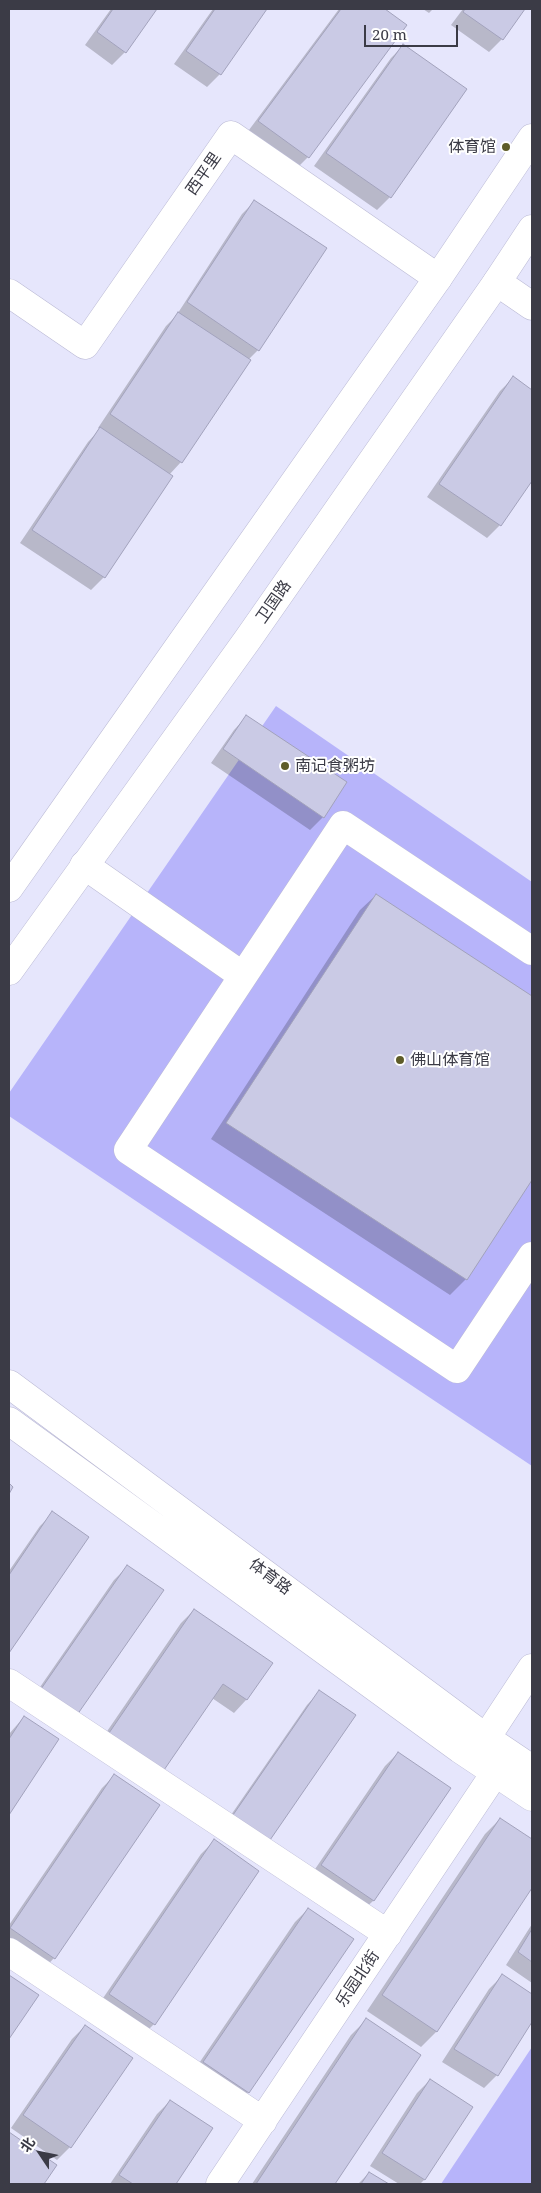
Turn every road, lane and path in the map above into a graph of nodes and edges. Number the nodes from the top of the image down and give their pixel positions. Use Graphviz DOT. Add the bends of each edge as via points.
graph roads {
  1 [pos="532,138"];
  2 [pos="532,229"];
  3 [pos="438,278"];
  4 [pos="497,282"];
  5 [pos="9,293"];
  6 [pos="532,306"];
  7 [pos="84,865"];
  8 [pos="9,888"];
  9 [pos="532,951"];
  10 [pos="9,971"];
  11 [pos="243,976"];
  12 [pos="532,1256"];
  13 [pos="9,1384"];
  14 [pos="9,1421"];
  15 [pos="532,1668"];
  16 [pos="9,1683"];
  17 [pos="486,1738"];
  18 [pos="532,1769"];
  19 [pos="495,1773"];
  20 [pos="532,1797"];
  21 [pos="388,1934"];
  22 [pos="9,1952"];
  23 [pos="263,2121"];
  24 [pos="220,2184"];
  1 -- 3 [label="main road"];
  2 -- 4 [label="main road, 卫国路"];
  3 -- 5 [label="main road, 西平里" via="231,135 85,345"];
  3 -- 8 [label="main road"];
  4 -- 6 [label="main road"];
  4 -- 7 [label="main road, 卫国路" via="248,639"];
  7 -- 10 [label="main road, 卫国路"];
  7 -- 11 [label="main road"];
  9 -- 11 [label="main road" via="343,825"];
  11 -- 12 [label="main road" via="128,1150 458,1369"];
  13 -- 17 [label="main road, 体育路"];
  14 -- 19 [label="main road, 体育路"];
  15 -- 17 [label="main road"];
  16 -- 21 [label="main road"];
  17 -- 18 [label="main road, 体育路"];
  19 -- 20 [label="main road, 体育路"];
  19 -- 21 [label="main road, 乐园北街"];
  21 -- 23 [label="main road, 乐园北街"];
  22 -- 23 [label="main road"];
  23 -- 24 [label="main road, 乐园北街"];
}
